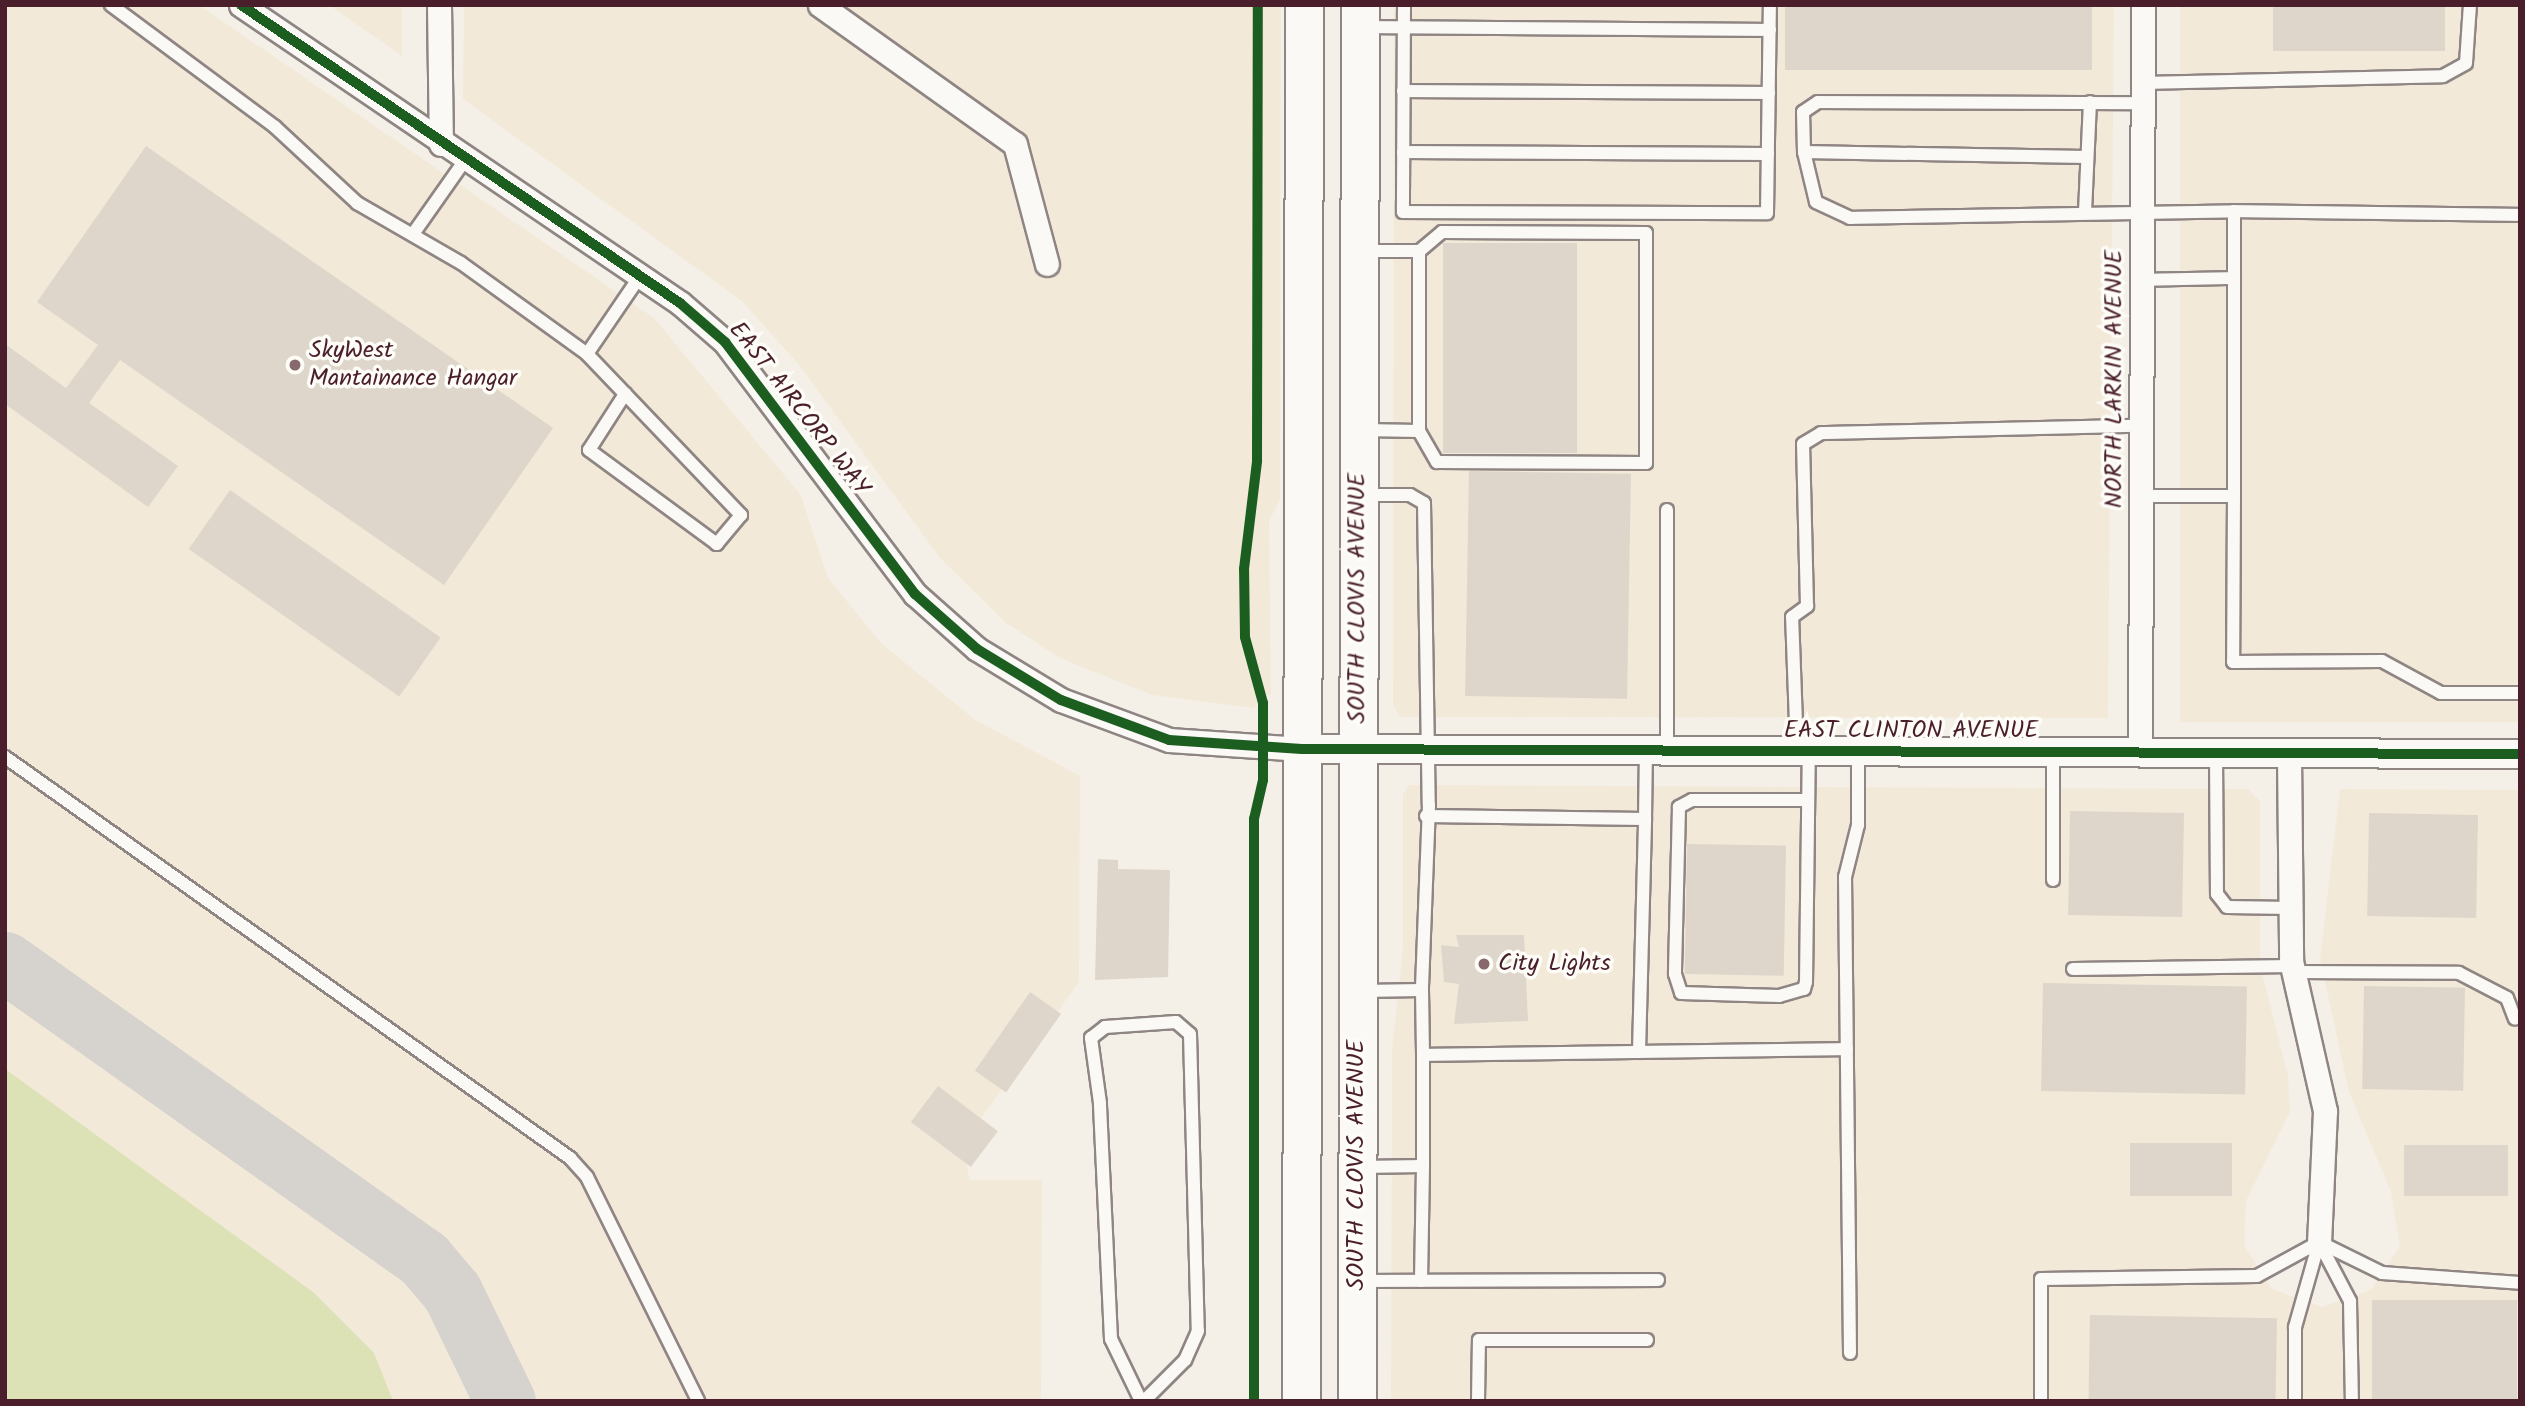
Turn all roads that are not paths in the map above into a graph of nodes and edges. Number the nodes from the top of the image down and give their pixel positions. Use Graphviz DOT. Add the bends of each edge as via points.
graph roads {
  1 [pos="111,5"];
  2 [pos="241,5"];
  3 [pos="439,5"];
  4 [pos="820,5"];
  5 [pos="1304,5"];
  6 [pos="1404,5"];
  7 [pos="1770,5"];
  8 [pos="2143,5"];
  9 [pos="2470,5"];
  10 [pos="1360,16"];
  11 [pos="1404,28"];
  12 [pos="1770,30"];
  13 [pos="1404,91"];
  14 [pos="1769,93"];
  15 [pos="2142,93"];
  16 [pos="2090,103"];
  17 [pos="441,145"];
  18 [pos="1404,152"];
  19 [pos="1804,152"];
  20 [pos="1768,154"];
  21 [pos="2086,156"];
  22 [pos="465,160"];
  23 [pos="2234,211"];
  24 [pos="2085,212"];
  25 [pos="2142,212"];
  26 [pos="2520,215"];
  27 [pos="413,234"];
  28 [pos="1359,251"];
  29 [pos="1419,251"];
  30 [pos="1047,264"];
  31 [pos="640,276"];
  32 [pos="2234,278"];
  33 [pos="2142,280"];
  34 [pos="587,354"];
  35 [pos="625,394"];
  36 [pos="2141,426"];
  37 [pos="1359,430"];
  38 [pos="1419,431"];
  39 [pos="1358,495"];
  40 [pos="2141,496"];
  41 [pos="2234,496"];
  42 [pos="1667,510"];
  43 [pos="2520,693"];
  44 [pos="1302,749"];
  45 [pos="1358,749"];
  46 [pos="1429,750"];
  47 [pos="1656,751"];
  48 [pos="1803,751"];
  49 [pos="1858,752"];
  50 [pos="2053,753"];
  51 [pos="2140,753"];
  52 [pos="2216,754"];
  53 [pos="2520,754"];
  54 [pos="2289,755"];
  55 [pos="5,757"];
  56 [pos="1808,800"];
  57 [pos="1426,816"];
  58 [pos="1645,819"];
  59 [pos="2053,880"];
  60 [pos="2291,908"];
  61 [pos="2073,969"];
  62 [pos="2293,969"];
  63 [pos="1422,990"];
  64 [pos="1357,991"];
  65 [pos="2515,1019"];
  66 [pos="1847,1049"];
  67 [pos="1639,1052"];
  68 [pos="1423,1055"];
  69 [pos="1423,1166"];
  70 [pos="1357,1167"];
  71 [pos="2319,1242"];
  72 [pos="1658,1280"];
  73 [pos="1357,1281"];
  74 [pos="1421,1281"];
  75 [pos="2520,1283"];
  76 [pos="1647,1340"];
  77 [pos="1850,1353"];
  78 [pos="698,1401"];
  79 [pos="1142,1401"];
  80 [pos="1301,1401"];
  81 [pos="1357,1401"];
  82 [pos="1478,1401"];
  83 [pos="2040,1401"];
  84 [pos="2295,1401"];
  85 [pos="2352,1401"];
  1 -- 27 [label="lane" via="275,127 357,203"];
  2 -- 17 [label="street, EAST AIRCORP WAY"];
  3 -- 17 [label="street"];
  4 -- 30 [label="street" via="1015,144"];
  5 -- 44 [label="main road"];
  6 -- 11 [label="lane"];
  7 -- 12 [label="lane"];
  8 -- 15 [label="street, NORTH LARKIN AVENUE"];
  9 -- 15 [label="lane" via="2473,35 2466,63 2443,76 2206,85"];
  10 -- 11 [label="lane"];
  10 -- 28 [label="main road, SOUTH CLOVIS AVENUE"];
  11 -- 12 [label="lane"];
  11 -- 13 [label="lane"];
  12 -- 14 [label="lane"];
  13 -- 14 [label="lane"];
  13 -- 18 [label="lane"];
  14 -- 20 [label="lane"];
  15 -- 16 [label="lane"];
  15 -- 25 [label="street, NORTH LARKIN AVENUE"];
  16 -- 19 [label="lane" via="1818,103 1803,112"];
  16 -- 21 [label="lane"];
  17 -- 22 [label="street, EAST AIRCORP WAY"];
  18 -- 20 [label="lane"];
  18 -- 20 [label="lane" via="1403,212 1768,213"];
  19 -- 21 [label="lane"];
  19 -- 24 [label="lane" via="1812,195 1834,215"];
  21 -- 24 [label="lane"];
  22 -- 27 [label="lane"];
  22 -- 31 [label="street, EAST AIRCORP WAY"];
  23 -- 25 [label="lane"];
  23 -- 26 [label="lane"];
  23 -- 32 [label="lane"];
  24 -- 25 [label="lane"];
  25 -- 33 [label="street, NORTH LARKIN AVENUE"];
  27 -- 34 [label="lane"];
  28 -- 29 [label="lane"];
  28 -- 37 [label="main road, SOUTH CLOVIS AVENUE"];
  29 -- 38 [label="lane"];
  29 -- 38 [label="lane" via="1442,232 1646,233 1646,463 1437,462"];
  31 -- 34 [label="lane"];
  31 -- 44 [label="street, EAST AIRCORP WAY" via="725,342 915,594 977,649 1061,700 1169,740"];
  32 -- 33 [label="lane"];
  32 -- 41 [label="lane"];
  33 -- 36 [label="street, NORTH LARKIN AVENUE"];
  34 -- 35 [label="lane"];
  35 -- 35 [label="lane" via="589,450 717,544 741,515"];
  36 -- 40 [label="street, NORTH LARKIN AVENUE"];
  36 -- 48 [label="lane" via="1821,433 1803,444 1807,606 1792,617"];
  37 -- 38 [label="lane"];
  37 -- 39 [label="main road, SOUTH CLOVIS AVENUE"];
  39 -- 45 [label="main road, SOUTH CLOVIS AVENUE"];
  39 -- 46 [label="lane" via="1410,495 1424,503"];
  40 -- 41 [label="lane"];
  40 -- 51 [label="street, NORTH LARKIN AVENUE"];
  41 -- 43 [label="lane" via="2233,662 2382,661 2441,693"];
  42 -- 47 [label="lane"];
  44 -- 45 [label="street, EAST CLINTON AVENUE"];
  44 -- 80 [label="main road"];
  45 -- 46 [label="street, EAST CLINTON AVENUE"];
  45 -- 64 [label="main road, SOUTH CLOVIS AVENUE"];
  46 -- 47 [label="street, EAST CLINTON AVENUE"];
  46 -- 57 [label="lane"];
  47 -- 48 [label="street, EAST CLINTON AVENUE"];
  47 -- 58 [label="lane"];
  48 -- 49 [label="street, EAST CLINTON AVENUE"];
  48 -- 56 [label="lane"];
  49 -- 50 [label="street, EAST CLINTON AVENUE"];
  49 -- 66 [label="lane" via="1858,825 1845,877"];
  50 -- 51 [label="street, EAST CLINTON AVENUE"];
  50 -- 59 [label="lane"];
  51 -- 52 [label="street, EAST CLINTON AVENUE"];
  52 -- 54 [label="street, EAST CLINTON AVENUE"];
  52 -- 60 [label="lane" via="2217,894 2227,907"];
  53 -- 54 [label="street, EAST CLINTON AVENUE"];
  54 -- 60 [label="street"];
  55 -- 78 [label="lane" via="570,1158 587,1177"];
  56 -- 56 [label="lane" via="1804,989 1779,996 1681,993 1675,974 1679,807 1692,800"];
  57 -- 58 [label="lane"];
  57 -- 63 [label="lane"];
  58 -- 67 [label="lane"];
  60 -- 62 [label="street"];
  61 -- 62 [label="lane"];
  62 -- 65 [label="lane" via="2459,973 2507,998"];
  62 -- 71 [label="street" via="2325,1111"];
  63 -- 64 [label="lane"];
  63 -- 68 [label="lane"];
  64 -- 70 [label="main road, SOUTH CLOVIS AVENUE"];
  66 -- 67 [label="lane"];
  66 -- 77 [label="lane"];
  67 -- 68 [label="lane"];
  68 -- 69 [label="lane"];
  69 -- 70 [label="lane"];
  69 -- 74 [label="lane"];
  70 -- 73 [label="main road, SOUTH CLOVIS AVENUE"];
  71 -- 75 [label="lane" via="2382,1273"];
  71 -- 83 [label="lane" via="2257,1276 2040,1279"];
  71 -- 84 [label="lane" via="2295,1327"];
  71 -- 85 [label="lane" via="2350,1301"];
  72 -- 74 [label="lane"];
  73 -- 74 [label="lane"];
  73 -- 81 [label="main road, SOUTH CLOVIS AVENUE"];
  76 -- 82 [label="lane" via="1479,1340"];
  79 -- 79 [label="lane" via="1185,1360 1198,1331 1190,1034 1176,1022 1105,1027 1091,1038 1100,1103 1111,1339"];
}
